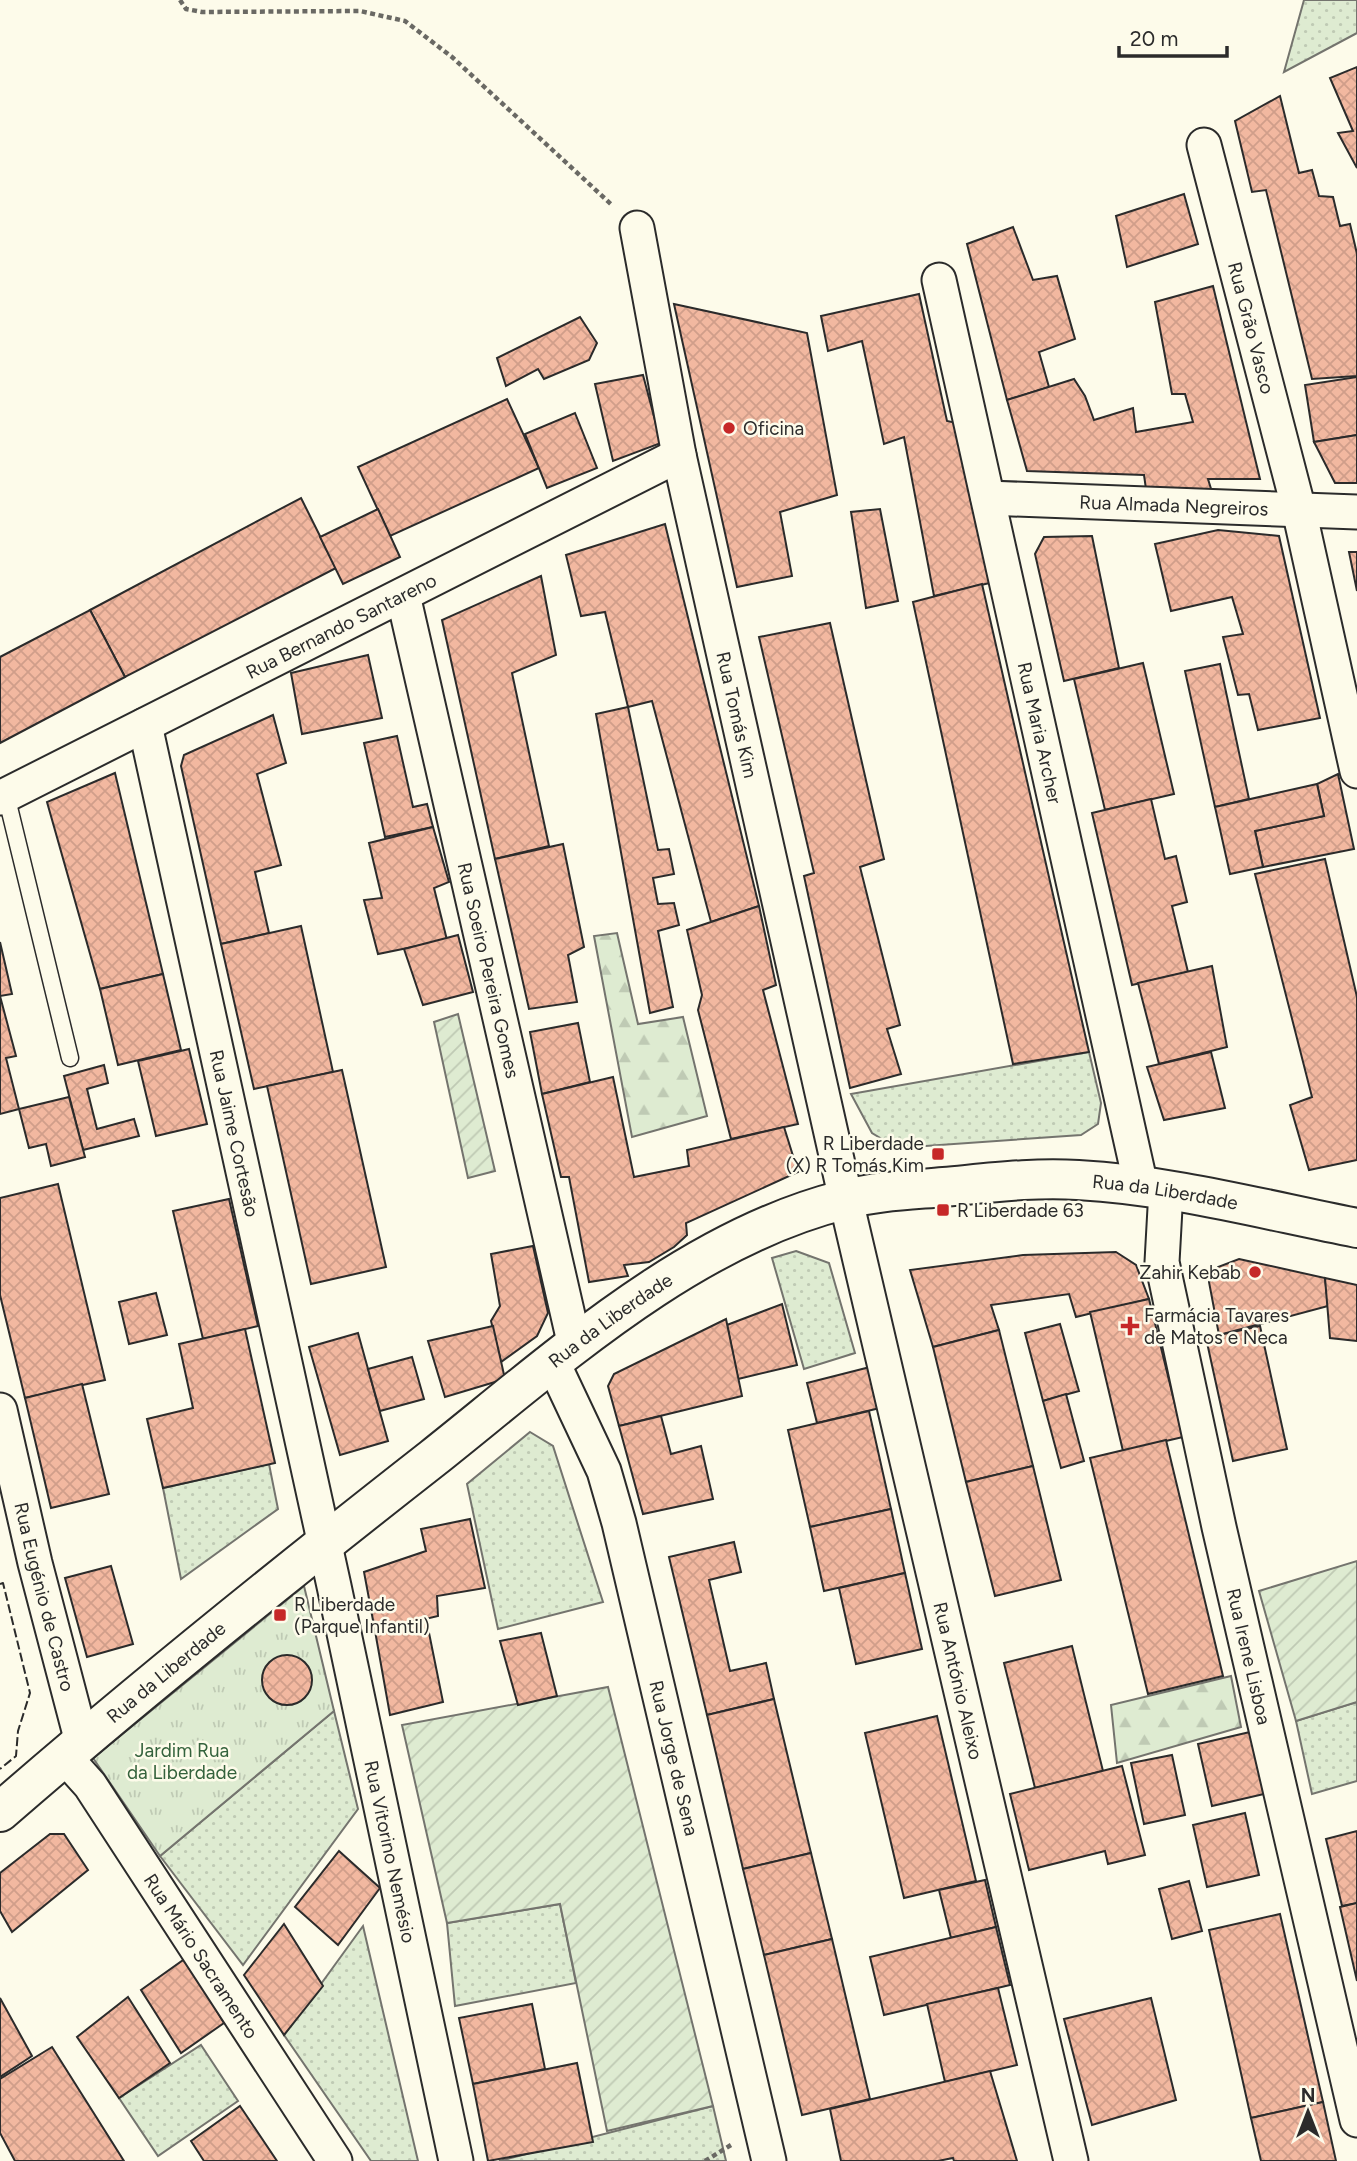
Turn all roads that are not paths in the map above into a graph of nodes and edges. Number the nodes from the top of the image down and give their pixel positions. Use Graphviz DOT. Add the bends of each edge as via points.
graph roads {
  1 [pos="1204,145"];
  2 [pos="637,228"];
  3 [pos="939,280"];
  4 [pos="680,455"];
  5 [pos="988,498"];
  6 [pos="1299,510"];
  7 [pos="1357,512"];
  8 [pos="403,594"];
  9 [pos="145,725"];
  10 [pos="1357,771"];
  11 [pos="3,796"];
  12 [pos="69,1058"];
  13 [pos="1154,1188"];
  14 [pos="846,1199"];
  15 [pos="1357,1228"];
  16 [pos="564,1354"];
  17 [pos="0,1410"];
  18 [pos="324,1542"];
  19 [pos="73,1749"];
  20 [pos="0,1812"];
  21 [pos="1357,2120"];
  22 [pos="335,2161"];
  23 [pos="456,2161"];
  24 [pos="769,2161"];
  25 [pos="1071,2161"];
  1 -- 6 [label="street, Rua Grão Vasco"];
  2 -- 4 [label="street, Rua Tomás Kim"];
  3 -- 5 [label="street, Rua Maria Archer"];
  4 -- 8 [label="street, Rua Bernando Santareno"];
  4 -- 14 [label="street, Rua Tomás Kim"];
  5 -- 6 [label="street, Rua Almada Negreiros"];
  5 -- 13 [label="street, Rua Maria Archer"];
  6 -- 7 [label="street, Rua Almada Negreiros"];
  6 -- 10 [label="street, Rua Grão Vasco"];
  8 -- 9 [label="street, Rua Bernando Santareno"];
  8 -- 16 [label="street, Rua Soeiro Pereira Gomes"];
  9 -- 11 [label="street, Rua Bernando Santareno"];
  9 -- 18 [label="street, Rua Jaime Cortesão"];
  11 -- 12 [label="lane"];
  13 -- 14 [label="street, Rua da Liberdade" via="1074,1180 1016,1181"];
  13 -- 15 [label="street, Rua da Liberdade"];
  13 -- 21 [label="street, Rua Irene Lisboa" via="1163,1262 1219,1527"];
  14 -- 16 [label="street, Rua da Liberdade" via="761,1230 676,1274"];
  14 -- 25 [label="street, Rua António Aleixo"];
  16 -- 18 [label="street, Rua da Liberdade"];
  16 -- 24 [label="street, Rua Jorge de Sena" via="619,1523"];
  17 -- 19 [label="street, Rua Eugénio de Castro"];
  18 -- 19 [label="street, Rua da Liberdade"];
  18 -- 23 [label="street, Rua Vitorino Nemésio"];
  19 -- 20 [label="street, Rua da Liberdade"];
  19 -- 22 [label="street, Rua Mário Sacramento" via="90,1785"];
}
